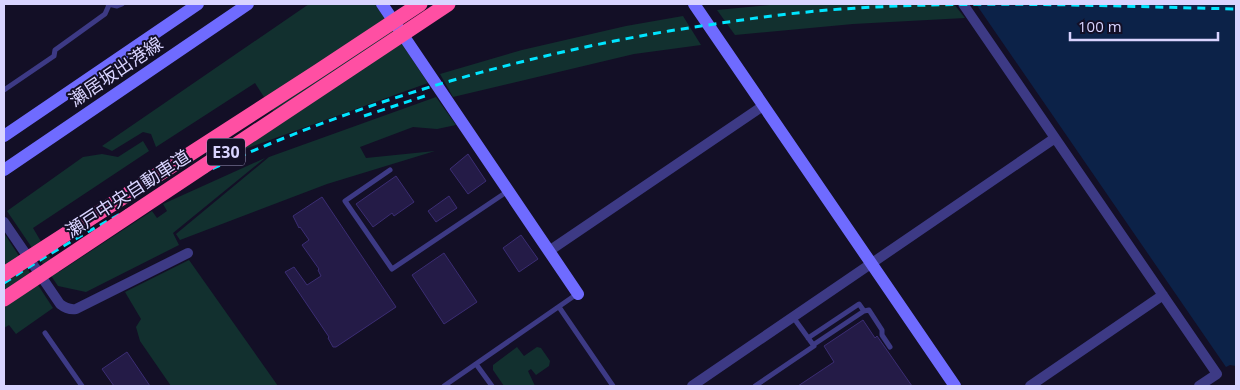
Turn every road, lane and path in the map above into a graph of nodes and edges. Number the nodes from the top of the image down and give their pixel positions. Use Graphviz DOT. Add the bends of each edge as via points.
graph roads {
  1 [pos="108,4"];
  2 [pos="122,4"];
  3 [pos="198,4"];
  4 [pos="248,4"];
  5 [pos="382,4"];
  6 [pos="420,4"];
  7 [pos="448,4"];
  8 [pos="694,4"];
  9 [pos="963,4"];
  10 [pos="4,90"];
  11 [pos="763,106"];
  12 [pos="4,136"];
  13 [pos="1055,138"];
  14 [pos="4,170"];
  15 [pos="390,170"];
  16 [pos="508,191"];
  17 [pos="4,222"];
  18 [pos="549,251"];
  19 [pos="188,253"];
  20 [pos="871,263"];
  21 [pos="4,274"];
  22 [pos="578,294"];
  23 [pos="1163,295"];
  24 [pos="4,299"];
  25 [pos="559,307"];
  26 [pos="864,310"];
  27 [pos="793,316"];
  28 [pos="46,332"];
  29 [pos="808,338"];
  30 [pos="813,345"];
  31 [pos="890,347"];
  32 [pos="476,364"];
  33 [pos="82,386"];
  34 [pos="444,386"];
  35 [pos="492,386"];
  36 [pos="613,386"];
  37 [pos="692,386"];
  38 [pos="755,386"];
  39 [pos="955,386"];
  40 [pos="1030,386"];
  41 [pos="1199,386"];
  1 -- 2 [label="lane"];
  1 -- 10 [label="lane" via="105,14 56,50 54,56"];
  3 -- 12 [label="street, 瀬居坂出港線"];
  4 -- 14 [label="street, 瀬居坂出港線"];
  5 -- 16 [label="street"];
  6 -- 21 [label="highway, 瀬戸中央自動車道 / E30, bridge"];
  7 -- 24 [label="highway, 瀬戸中央自動車道 / E30, bridge"];
  8 -- 11 [label="street"];
  9 -- 13 [label="street"];
  11 -- 18 [label="street"];
  11 -- 20 [label="street"];
  13 -- 20 [label="street"];
  13 -- 23 [label="street"];
  15 -- 16 [label="lane" via="345,201 392,269"];
  16 -- 18 [label="street"];
  17 -- 19 [label="street" via="60,304 70,310"];
  18 -- 22 [label="street"];
  20 -- 27 [label="street"];
  20 -- 39 [label="street"];
  22 -- 25 [label="lane"];
  23 -- 40 [label="street"];
  23 -- 41 [label="street" via="1216,374"];
  25 -- 32 [label="lane"];
  25 -- 36 [label="lane"];
  26 -- 29 [label="lane" via="859,304"];
  26 -- 30 [label="lane"];
  26 -- 31 [label="lane" via="869,310"];
  27 -- 29 [label="lane"];
  27 -- 37 [label="street"];
  28 -- 33 [label="lane"];
  29 -- 30 [label="lane"];
  30 -- 38 [label="lane"];
  32 -- 34 [label="lane"];
  32 -- 35 [label="lane"];
}
